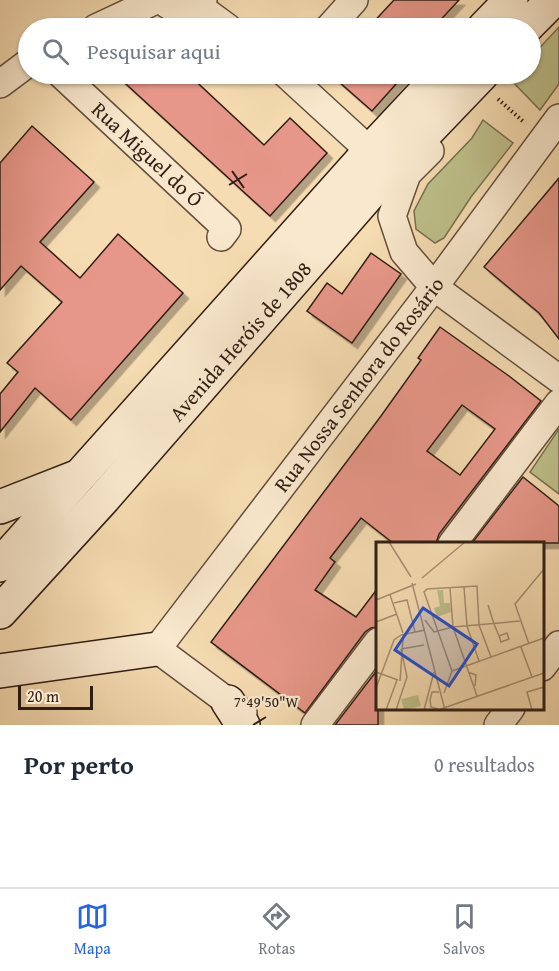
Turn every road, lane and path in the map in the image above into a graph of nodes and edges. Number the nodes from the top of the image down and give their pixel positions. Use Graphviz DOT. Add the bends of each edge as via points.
graph roads {
  1 [pos="156,0"];
  2 [pos="162,0"];
  3 [pos="354,0"];
  4 [pos="511,0"];
  5 [pos="553,0"];
  6 [pos="201,3"];
  7 [pos="117,18"];
  8 [pos="217,18"];
  9 [pos="338,18"];
  10 [pos="494,18"];
  11 [pos="535,18"];
  12 [pos="18,64"];
  13 [pos="18,69"];
  14 [pos="0,70"];
  15 [pos="0,84"];
  16 [pos="72,84"];
  17 [pos="299,84"];
  18 [pos="457,84"];
  19 [pos="459,84"];
  20 [pos="462,84"];
  21 [pos="559,118"];
  22 [pos="370,151"];
  23 [pos="221,237"];
  24 [pos="434,287"];
  25 [pos="559,379"];
  26 [pos="559,403"];
  27 [pos="78,476"];
  28 [pos="0,507"];
  29 [pos="453,542"];
  30 [pos="0,565"];
  31 [pos="0,612"];
  32 [pos="376,645"];
  33 [pos="559,645"];
  34 [pos="158,649"];
  35 [pos="544,666"];
  36 [pos="0,671"];
  37 [pos="509,710"];
  38 [pos="235,713"];
  39 [pos="259,725"];
  40 [pos="315,725"];
  41 [pos="498,725"];
  1 -- 7 [label="street"];
  2 -- 6 [label="street" via="171,8 185,10"];
  3 -- 9 [label="street"];
  4 -- 10 [label="main road"];
  5 -- 11 [label="main road"];
  6 -- 8 [label="street"];
  12 -- 14 [label="street"];
  13 -- 15 [label="street"];
  16 -- 23 [label="street, Rua Miguel do Ó" via="227,229"];
  17 -- 22 [label="street"];
  18 -- 22 [label="main road, Avenida Heróis de 1808"];
  19 -- 31 [label="main road, Avenida Heróis de 1808" via="390,170"];
  20 -- 24 [label="street" via="458,122 407,174 392,216 404,252"];
  21 -- 24 [label="street, Rua Nossa Senhora do Rosário"];
  22 -- 27 [label="main road, Avenida Heróis de 1808"];
  24 -- 25 [label="street"];
  24 -- 34 [label="street, Rua Nossa Senhora do Rosário"];
  26 -- 29 [label="street"];
  27 -- 28 [label="main road"];
  27 -- 30 [label="main road, Avenida Heróis de 1808"];
  32 -- 40 [label="street"];
  33 -- 35 [label="street"];
  34 -- 36 [label="main road"];
  34 -- 38 [label="street"];
  37 -- 41 [label="street"];
  38 -- 39 [label="street"];
}
